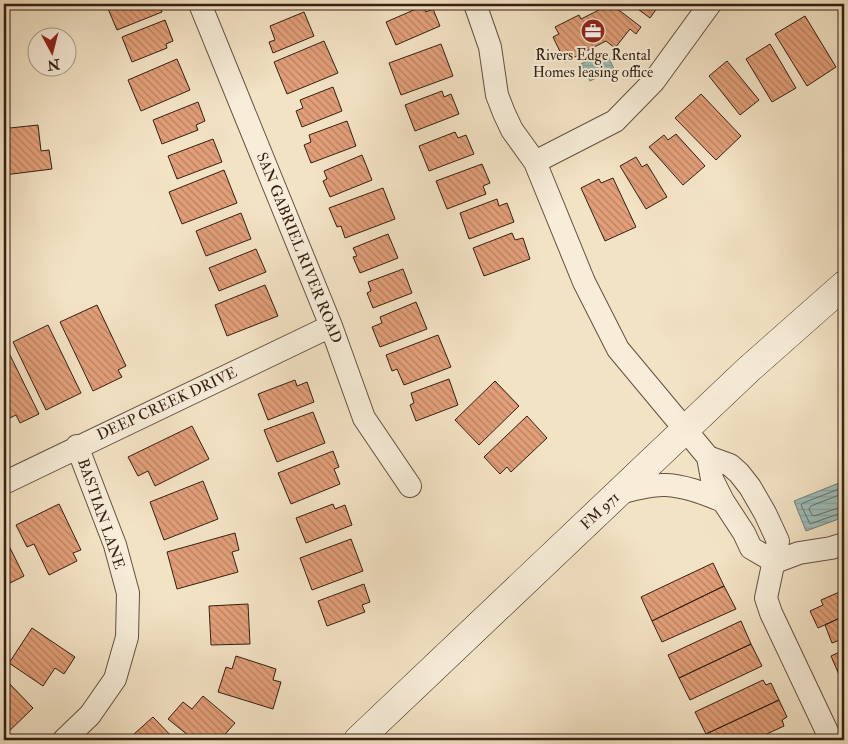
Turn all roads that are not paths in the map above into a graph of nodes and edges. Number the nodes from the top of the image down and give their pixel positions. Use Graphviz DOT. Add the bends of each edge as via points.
graph roads {
  1 [pos="200,4"];
  2 [pos="475,4"];
  3 [pos="710,4"];
  4 [pos="534,162"];
  5 [pos="844,285"];
  6 [pos="331,326"];
  7 [pos="685,430"];
  8 [pos="77,446"];
  9 [pos="708,457"];
  10 [pos="4,483"];
  11 [pos="410,486"];
  12 [pos="619,492"];
  13 [pos="723,501"];
  14 [pos="844,544"];
  15 [pos="775,562"];
  16 [pos="64,740"];
  17 [pos="358,740"];
  18 [pos="831,740"];
  1 -- 6 [label="street, SAN GABRIEL RIVER ROAD"];
  2 -- 4 [label="street" via="490,47 497,95 504,114"];
  3 -- 4 [label="street" via="654,81 615,121"];
  4 -- 7 [label="street" via="584,282 618,350"];
  5 -- 7 [label="main road, FM 971 / FM 971"];
  6 -- 8 [label="street, DEEP CREEK DRIVE"];
  6 -- 11 [label="street, SAN GABRIEL RIVER ROAD" via="364,418"];
  7 -- 9 [label="street"];
  7 -- 12 [label="main road, FM 971 / FM 971"];
  8 -- 10 [label="street, DEEP CREEK DRIVE"];
  8 -- 16 [label="street, BASTIAN LANE" via="115,545 128,593 127,637 115,679 90,715"];
  9 -- 13 [label="street" via="712,479"];
  9 -- 15 [label="street" via="730,465 750,487 778,541"];
  12 -- 13 [label="street" via="666,485"];
  12 -- 17 [label="main road, FM 971 / FM 971"];
  13 -- 15 [label="street" via="752,548"];
  14 -- 15 [label="street" via="799,553"];
  15 -- 18 [label="street" via="766,598"];
}
